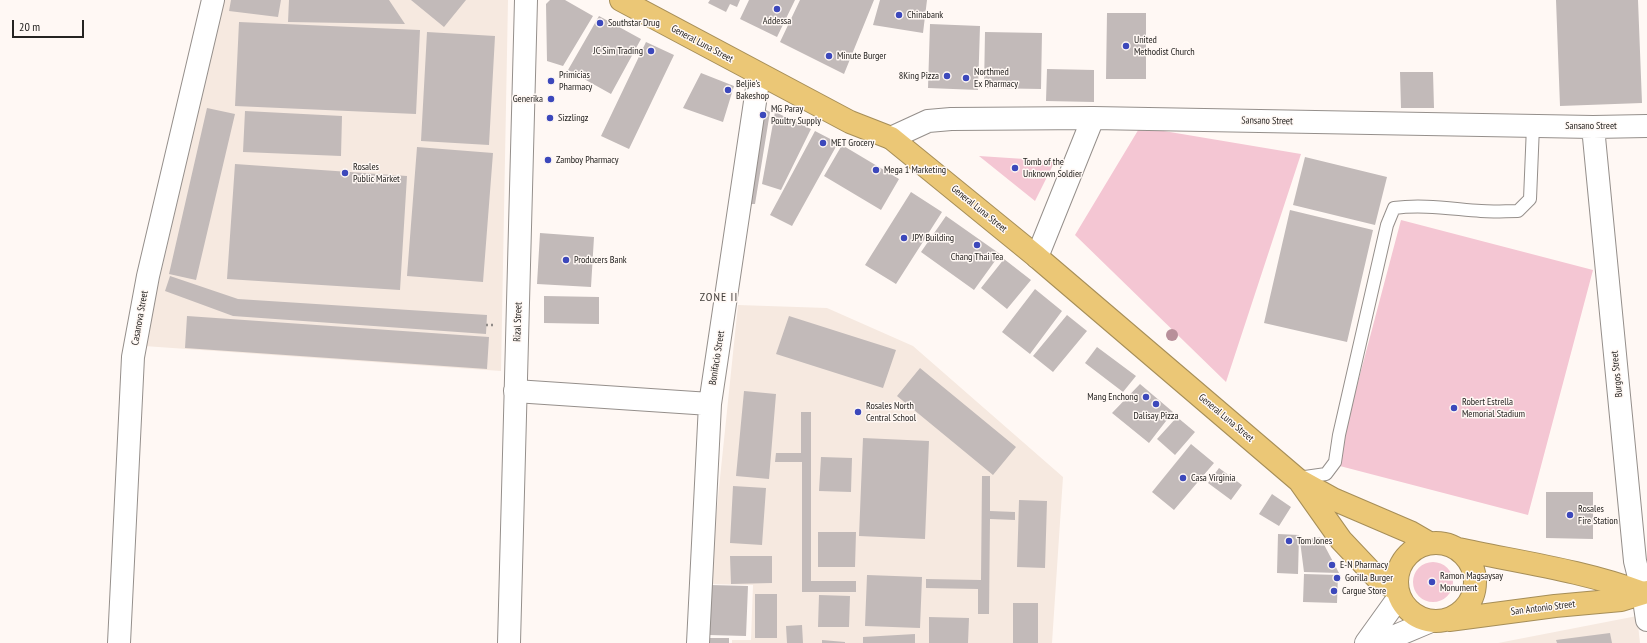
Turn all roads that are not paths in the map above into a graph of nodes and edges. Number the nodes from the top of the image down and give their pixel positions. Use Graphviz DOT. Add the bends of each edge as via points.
graph roads {
  1 [pos="213,0"];
  2 [pos="526,0"];
  3 [pos="621,0"];
  4 [pos="759,75"];
  5 [pos="1093,118"];
  6 [pos="1533,126"];
  7 [pos="1647,126"];
  8 [pos="1593,127"];
  9 [pos="891,138"];
  10 [pos="1037,257"];
  11 [pos="515,391"];
  12 [pos="710,404"];
  13 [pos="1297,478"];
  14 [pos="1429,543"];
  15 [pos="1458,549"];
  16 [pos="1645,593"];
  17 [pos="1398,594"];
  18 [pos="1647,620"];
  19 [pos="1436,621"];
  20 [pos="119,643"];
  21 [pos="509,643"];
  22 [pos="698,643"];
  23 [pos="1366,643"];
  24 [pos="1373,643"];
  1 -- 20 [label="street, Casanova Street" via="148,276 133,357"];
  2 -- 11 [label="street, Rizal Street"];
  3 -- 4 [label="highway, General Luna Street"];
  4 -- 9 [label="highway, General Luna Street" via="850,122"];
  4 -- 12 [label="street, Bonifacio Street"];
  5 -- 6 [label="street, Sansano Street"];
  5 -- 9 [label="street, Sansano Street" via="928,121"];
  5 -- 10 [label="street"];
  6 -- 8 [label="street, Sansano Street"];
  6 -- 13 [label="lane" via="1530,199 1518,211 1483,211 1431,206 1394,208 1387,225 1335,462 1326,474"];
  7 -- 8 [label="street, Sansano Street"];
  8 -- 16 [label="street, Burgos Street" via="1636,561"];
  9 -- 10 [label="highway, General Luna Street"];
  10 -- 13 [label="highway, General Luna Street"];
  11 -- 12 [label="street"];
  11 -- 21 [label="street, Rizal Street"];
  12 -- 22 [label="street, Bonifacio Street"];
  13 -- 14 [label="highway, General Luna Street" via="1333,499 1410,532"];
  13 -- 17 [label="highway, General Luna Street" via="1341,540 1376,576"];
  14 -- 15 [label="highway" via="1444,543"];
  14 -- 17 [label="highway" via="1408,554 1401,564 1397,575"];
  15 -- 16 [label="highway" via="1524,562"];
  15 -- 19 [label="highway" via="1468,559 1474,571 1476,584 1465,609 1454,617"];
  16 -- 18 [label="street, Burgos Street"];
  16 -- 19 [label="highway, San Antonio Street" via="1621,600"];
  17 -- 19 [label="highway" via="1412,613 1424,620"];
  17 -- 23 [label="street"];
  19 -- 24 [label="street, San Antonio Street"];
}
